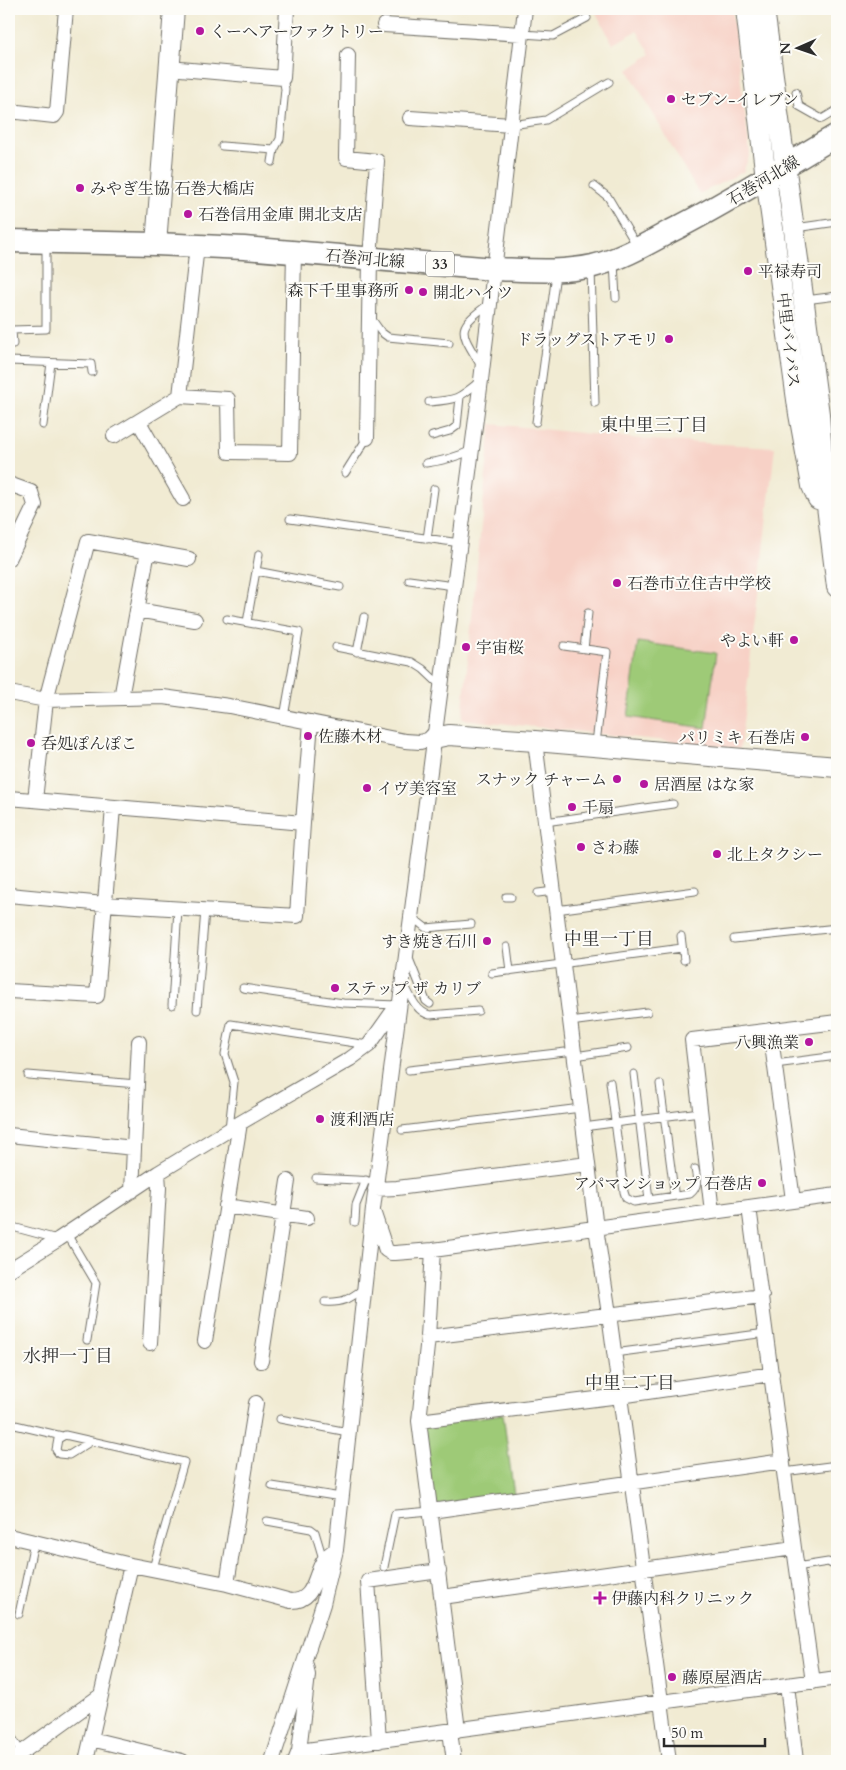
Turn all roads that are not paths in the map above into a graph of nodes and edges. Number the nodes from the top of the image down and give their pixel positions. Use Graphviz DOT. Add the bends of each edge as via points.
graph roads {
  1 [pos="66,9"];
  2 [pos="174,9"];
  3 [pos="288,9"];
  4 [pos="525,9"];
  5 [pos="746,9"];
  6 [pos="764,9"];
  7 [pos="587,18"];
  8 [pos="384,25"];
  9 [pos="522,34"];
  10 [pos="348,56"];
  11 [pos="169,68"];
  12 [pos="283,78"];
  13 [pos="609,82"];
  14 [pos="796,92"];
  15 [pos="837,110"];
  16 [pos="9,112"];
  17 [pos="410,118"];
  18 [pos="511,125"];
  19 [pos="837,135"];
  20 [pos="222,146"];
  21 [pos="274,150"];
  22 [pos="272,162"];
  23 [pos="786,167"];
  24 [pos="766,178"];
  25 [pos="594,186"];
  26 [pos="837,222"];
  27 [pos="794,228"];
  28 [pos="9,241"];
  29 [pos="46,242"];
  30 [pos="156,244"];
  31 [pos="197,246"];
  32 [pos="638,248"];
  33 [pos="294,252"];
  34 [pos="370,259"];
  35 [pos="614,260"];
  36 [pos="591,266"];
  37 [pos="494,269"];
  38 [pos="557,270"];
  39 [pos="837,296"];
  40 [pos="616,298"];
  41 [pos="804,300"];
  42 [pos="491,302"];
  43 [pos="369,315"];
  44 [pos="13,344"];
  45 [pos="449,344"];
  46 [pos="9,361"];
  47 [pos="51,362"];
  48 [pos="92,372"];
  49 [pos="482,374"];
  50 [pos="180,396"];
  51 [pos="460,398"];
  52 [pos="429,402"];
  53 [pos="595,403"];
  54 [pos="139,422"];
  55 [pos="536,422"];
  56 [pos="43,425"];
  57 [pos="114,436"];
  58 [pos="432,436"];
  59 [pos="368,438"];
  60 [pos="472,450"];
  61 [pos="426,464"];
  62 [pos="346,473"];
  63 [pos="9,484"];
  64 [pos="434,489"];
  65 [pos="183,499"];
  66 [pos="828,518"];
  67 [pos="290,519"];
  68 [pos="428,539"];
  69 [pos="460,543"];
  70 [pos="148,552"];
  71 [pos="259,554"];
  72 [pos="9,559"];
  73 [pos="189,559"];
  74 [pos="256,571"];
  75 [pos="409,580"];
  76 [pos="454,586"];
  77 [pos="340,587"];
  78 [pos="837,587"];
  79 [pos="137,610"];
  80 [pos="588,613"];
  81 [pos="364,617"];
  82 [pos="227,618"];
  83 [pos="195,620"];
  84 [pos="247,622"];
  85 [pos="564,646"];
  86 [pos="336,648"];
  87 [pos="584,649"];
  88 [pos="357,652"];
  89 [pos="441,685"];
  90 [pos="9,693"];
  91 [pos="121,698"];
  92 [pos="46,700"];
  93 [pos="284,717"];
  94 [pos="311,722"];
  95 [pos="434,738"];
  96 [pos="535,741"];
  97 [pos="596,746"];
  98 [pos="837,768"];
  99 [pos="9,798"];
  100 [pos="35,800"];
  101 [pos="674,804"];
  102 [pos="113,808"];
  103 [pos="545,822"];
  104 [pos="303,823"];
  105 [pos="554,891"];
  106 [pos="695,891"];
  107 [pos="538,893"];
  108 [pos="9,896"];
  109 [pos="104,904"];
  110 [pos="178,908"];
  111 [pos="412,909"];
  112 [pos="205,910"];
  113 [pos="556,910"];
  114 [pos="471,924"];
  115 [pos="837,928"];
  116 [pos="680,936"];
  117 [pos="734,939"];
  118 [pos="507,947"];
  119 [pos="682,948"];
  120 [pos="405,949"];
  121 [pos="684,960"];
  122 [pos="563,965"];
  123 [pos="510,971"];
  124 [pos="492,973"];
  125 [pos="401,979"];
  126 [pos="243,988"];
  127 [pos="9,991"];
  128 [pos="430,1004"];
  129 [pos="172,1005"];
  130 [pos="398,1005"];
  131 [pos="197,1010"];
  132 [pos="478,1010"];
  133 [pos="647,1012"];
  134 [pos="570,1022"];
  135 [pos="837,1022"];
  136 [pos="770,1030"];
  137 [pos="139,1042"];
  138 [pos="369,1045"];
  139 [pos="628,1048"];
  140 [pos="574,1053"];
  141 [pos="837,1056"];
  142 [pos="775,1064"];
  143 [pos="409,1070"];
  144 [pos="634,1074"];
  145 [pos="28,1076"];
  146 [pos="610,1082"];
  147 [pos="137,1084"];
  148 [pos="660,1084"];
  149 [pos="581,1108"];
  150 [pos="700,1112"];
  151 [pos="665,1116"];
  152 [pos="639,1120"];
  153 [pos="615,1123"];
  154 [pos="234,1126"];
  155 [pos="583,1127"];
  156 [pos="402,1130"];
  157 [pos="9,1135"];
  158 [pos="134,1148"];
  159 [pos="588,1164"];
  160 [pos="695,1169"];
  161 [pos="158,1174"];
  162 [pos="316,1178"];
  163 [pos="288,1181"];
  164 [pos="372,1183"];
  165 [pos="132,1191"];
  166 [pos="837,1195"];
  167 [pos="673,1196"];
  168 [pos="649,1200"];
  169 [pos="793,1200"];
  170 [pos="226,1206"];
  171 [pos="750,1207"];
  172 [pos="372,1209"];
  173 [pos="712,1212"];
  174 [pos="283,1214"];
  175 [pos="307,1218"];
  176 [pos="355,1222"];
  177 [pos="9,1226"];
  178 [pos="596,1228"];
  179 [pos="63,1237"];
  180 [pos="433,1250"];
  181 [pos="9,1270"];
  182 [pos="364,1289"];
  183 [pos="762,1296"];
  184 [pos="325,1302"];
  185 [pos="609,1314"];
  186 [pos="766,1333"];
  187 [pos="428,1337"];
  188 [pos="87,1340"];
  189 [pos="205,1341"];
  190 [pos="150,1342"];
  191 [pos="614,1353"];
  192 [pos="261,1361"];
  193 [pos="772,1374"];
  194 [pos="620,1396"];
  195 [pos="256,1403"];
  196 [pos="280,1419"];
  197 [pos="419,1421"];
  198 [pos="11,1424"];
  199 [pos="348,1432"];
  200 [pos="62,1436"];
  201 [pos="90,1442"];
  202 [pos="837,1465"];
  203 [pos="783,1467"];
  204 [pos="632,1482"];
  205 [pos="272,1486"];
  206 [pos="341,1497"];
  207 [pos="431,1511"];
  208 [pos="268,1521"];
  209 [pos="9,1536"];
  210 [pos="34,1542"];
  211 [pos="794,1548"];
  212 [pos="336,1550"];
  213 [pos="323,1559"];
  214 [pos="131,1565"];
  215 [pos="384,1567"];
  216 [pos="796,1567"];
  217 [pos="153,1568"];
  218 [pos="837,1568"];
  219 [pos="643,1569"];
  220 [pos="438,1571"];
  221 [pos="227,1584"];
  222 [pos="442,1597"];
  223 [pos="19,1614"];
  224 [pos="303,1664"];
  225 [pos="837,1678"];
  226 [pos="813,1682"];
  227 [pos="787,1685"];
  228 [pos="100,1696"];
  229 [pos="662,1703"];
  230 [pos="454,1730"];
  231 [pos="9,1732"];
  232 [pos="91,1739"];
  233 [pos="379,1741"];
  234 [pos="22,1753"];
  235 [pos="297,1756"];
  236 [pos="10,1761"];
  237 [pos="86,1761"];
  238 [pos="182,1761"];
  239 [pos="272,1761"];
  240 [pos="454,1761"];
  241 [pos="665,1761"];
  242 [pos="796,1761"];
  1 -- 16 [label="street" via="57,112 54,116"];
  2 -- 11 [label="street"];
  3 -- 12 [label="street"];
  4 -- 9 [label="street"];
  5 -- 24 [label="street, 中里バイパス"];
  6 -- 23 [label="street, 中里バイパス"];
  7 -- 9 [label="lane" via="553,36"];
  8 -- 9 [label="street"];
  9 -- 18 [label="street"];
  10 -- 34 [label="street" via="346,158 377,161"];
  11 -- 12 [label="street"];
  11 -- 30 [label="street"];
  12 -- 21 [label="lane" via="285,89 280,139"];
  13 -- 18 [label="lane" via="546,120"];
  14 -- 15 [label="lane" via="799,106 822,119"];
  17 -- 18 [label="street"];
  18 -- 37 [label="street"];
  19 -- 23 [label="main road, 石巻河北線 / 33"];
  20 -- 21 [label="lane"];
  21 -- 22 [label="lane"];
  23 -- 24 [label="main road, 石巻河北線 / 33"];
  23 -- 27 [label="street, 中里バイパス"];
  24 -- 32 [label="main road, 石巻河北線 / 33"];
  24 -- 66 [label="street, 中里バイパス" via="812,486"];
  25 -- 32 [label="lane" via="608,197"];
  26 -- 27 [label="lane"];
  27 -- 41 [label="street, 中里バイパス"];
  28 -- 29 [label="main road, 石巻河北線 / 33"];
  29 -- 30 [label="main road, 石巻河北線 / 33"];
  29 -- 44 [label="lane" via="46,329 12,330"];
  30 -- 31 [label="main road, 石巻河北線 / 33"];
  31 -- 33 [label="main road, 石巻河北線 / 33"];
  31 -- 50 [label="street"];
  32 -- 35 [label="main road, 石巻河北線 / 33"];
  33 -- 34 [label="main road, 石巻河北線 / 33"];
  33 -- 50 [label="street" via="290,453 229,452 228,399"];
  34 -- 37 [label="main road, 石巻河北線 / 33"];
  34 -- 43 [label="street"];
  35 -- 36 [label="main road, 石巻河北線 / 33"];
  35 -- 40 [label="lane"];
  36 -- 38 [label="main road, 石巻河北線 / 33"];
  36 -- 53 [label="lane"];
  37 -- 38 [label="main road, 石巻河北線 / 33"];
  37 -- 42 [label="street"];
  38 -- 55 [label="lane"];
  39 -- 41 [label="lane"];
  41 -- 66 [label="street, 中里バイパス" via="820,414"];
  42 -- 49 [label="street"];
  42 -- 49 [label="lane" via="469,319 464,332"];
  43 -- 45 [label="lane" via="388,337"];
  43 -- 59 [label="street"];
  46 -- 47 [label="lane"];
  47 -- 48 [label="lane" via="91,364"];
  47 -- 56 [label="lane"];
  49 -- 51 [label="lane"];
  49 -- 60 [label="street"];
  50 -- 54 [label="street"];
  51 -- 52 [label="lane"];
  51 -- 58 [label="lane" via="457,426"];
  54 -- 57 [label="street"];
  54 -- 65 [label="street"];
  59 -- 62 [label="lane"];
  60 -- 61 [label="lane" via="458,457"];
  60 -- 69 [label="street"];
  63 -- 72 [label="street" via="31,492 35,505"];
  64 -- 68 [label="lane"];
  66 -- 78 [label="street, 中里バイパス"];
  67 -- 68 [label="lane"];
  68 -- 69 [label="lane"];
  69 -- 76 [label="street"];
  70 -- 73 [label="street"];
  70 -- 79 [label="street"];
  70 -- 92 [label="street" via="88,541"];
  71 -- 74 [label="lane"];
  74 -- 77 [label="lane"];
  74 -- 84 [label="lane"];
  75 -- 76 [label="lane"];
  76 -- 89 [label="street"];
  79 -- 83 [label="street"];
  79 -- 91 [label="street"];
  80 -- 87 [label="lane"];
  81 -- 88 [label="lane"];
  82 -- 84 [label="lane"];
  84 -- 93 [label="lane" via="300,632"];
  85 -- 87 [label="lane"];
  86 -- 88 [label="lane"];
  87 -- 97 [label="lane" via="607,652"];
  88 -- 89 [label="lane" via="412,662"];
  89 -- 95 [label="street"];
  90 -- 92 [label="street"];
  91 -- 92 [label="street"];
  91 -- 93 [label="street" via="163,697"];
  92 -- 100 [label="street"];
  93 -- 94 [label="street"];
  94 -- 95 [label="street" via="405,741 420,742"];
  94 -- 104 [label="street"];
  95 -- 96 [label="street" via="449,735"];
  95 -- 111 [label="street"];
  96 -- 97 [label="street"];
  96 -- 103 [label="street"];
  97 -- 98 [label="street" via="803,768"];
  99 -- 100 [label="street"];
  100 -- 102 [label="street"];
  101 -- 103 [label="lane"];
  102 -- 104 [label="street"];
  102 -- 109 [label="street"];
  103 -- 105 [label="street"];
  104 -- 112 [label="street" via="298,916"];
  105 -- 107 [label="lane"];
  105 -- 113 [label="street"];
  106 -- 113 [label="lane"];
  108 -- 109 [label="street"];
  109 -- 110 [label="street"];
  109 -- 127 [label="street" via="97,996"];
  110 -- 112 [label="street"];
  110 -- 129 [label="lane"];
  111 -- 114 [label="lane" via="426,928"];
  111 -- 120 [label="street"];
  112 -- 131 [label="lane"];
  113 -- 122 [label="street"];
  115 -- 117 [label="lane"];
  116 -- 119 [label="lane"];
  118 -- 123 [label="lane"];
  119 -- 121 [label="lane"];
  119 -- 122 [label="lane"];
  120 -- 125 [label="street"];
  120 -- 128 [label="lane"];
  122 -- 123 [label="lane"];
  122 -- 134 [label="street"];
  123 -- 124 [label="lane"];
  125 -- 130 [label="street"];
  125 -- 132 [label="lane" via="423,1014"];
  126 -- 130 [label="lane" via="336,1002"];
  130 -- 138 [label="street"];
  130 -- 164 [label="street"];
  133 -- 134 [label="lane"];
  134 -- 140 [label="street"];
  135 -- 136 [label="street"];
  136 -- 142 [label="street"];
  136 -- 150 [label="street" via="692,1040"];
  137 -- 147 [label="street"];
  138 -- 154 [label="street"];
  138 -- 154 [label="lane" via="230,1024 225,1054 234,1082"];
  139 -- 140 [label="lane"];
  140 -- 143 [label="lane"];
  140 -- 149 [label="street"];
  141 -- 142 [label="lane"];
  142 -- 169 [label="street"];
  144 -- 152 [label="lane"];
  145 -- 147 [label="lane"];
  146 -- 153 [label="lane"];
  147 -- 158 [label="street"];
  148 -- 151 [label="lane"];
  149 -- 155 [label="street"];
  149 -- 156 [label="lane"];
  150 -- 151 [label="lane"];
  150 -- 173 [label="street"];
  151 -- 152 [label="lane"];
  151 -- 167 [label="lane"];
  152 -- 153 [label="lane"];
  152 -- 168 [label="lane"];
  153 -- 155 [label="lane"];
  153 -- 168 [label="lane" via="626,1198 634,1202"];
  154 -- 161 [label="street"];
  154 -- 170 [label="street"];
  155 -- 159 [label="street"];
  157 -- 158 [label="street"];
  158 -- 165 [label="street"];
  159 -- 164 [label="street" via="397,1188"];
  159 -- 178 [label="street"];
  160 -- 167 [label="lane" via="697,1184 694,1190 690,1194"];
  161 -- 165 [label="street"];
  161 -- 190 [label="street"];
  162 -- 164 [label="lane"];
  163 -- 174 [label="street"];
  164 -- 172 [label="street"];
  164 -- 176 [label="lane" via="356,1205"];
  165 -- 179 [label="street"];
  166 -- 169 [label="street"];
  167 -- 168 [label="lane"];
  169 -- 171 [label="street"];
  170 -- 174 [label="street"];
  170 -- 189 [label="street"];
  171 -- 173 [label="street"];
  171 -- 183 [label="street"];
  172 -- 180 [label="street" via="386,1250 391,1253"];
  172 -- 182 [label="street"];
  173 -- 178 [label="street"];
  174 -- 175 [label="street"];
  174 -- 192 [label="street"];
  177 -- 179 [label="lane"];
  178 -- 180 [label="street"];
  178 -- 185 [label="street"];
  179 -- 181 [label="street"];
  179 -- 188 [label="lane" via="96,1283"];
  180 -- 187 [label="street"];
  182 -- 184 [label="lane" via="345,1301"];
  182 -- 199 [label="street"];
  183 -- 185 [label="street"];
  183 -- 186 [label="street"];
  185 -- 187 [label="street"];
  185 -- 191 [label="street"];
  186 -- 191 [label="lane"];
  186 -- 193 [label="street"];
  187 -- 197 [label="street"];
  191 -- 194 [label="street"];
  193 -- 194 [label="street"];
  193 -- 203 [label="street"];
  194 -- 197 [label="street"];
  194 -- 204 [label="street"];
  195 -- 221 [label="street"];
  196 -- 199 [label="lane"];
  197 -- 207 [label="street"];
  198 -- 200 [label="lane"];
  199 -- 206 [label="street"];
  200 -- 201 [label="lane"];
  200 -- 201 [label="lane" via="56,1450 59,1454 69,1455"];
  201 -- 217 [label="lane" via="184,1462"];
  202 -- 203 [label="lane"];
  203 -- 204 [label="street"];
  203 -- 211 [label="street"];
  204 -- 207 [label="street"];
  204 -- 219 [label="street"];
  205 -- 206 [label="lane"];
  206 -- 212 [label="street"];
  207 -- 215 [label="lane" via="395,1514"];
  207 -- 220 [label="street"];
  208 -- 213 [label="lane" via="311,1529 315,1532"];
  209 -- 210 [label="street"];
  210 -- 214 [label="street"];
  210 -- 223 [label="lane"];
  211 -- 216 [label="street"];
  211 -- 219 [label="street"];
  212 -- 213 [label="street"];
  212 -- 224 [label="street" via="323,1604"];
  213 -- 221 [label="street" via="311,1590 298,1601"];
  214 -- 217 [label="street"];
  214 -- 228 [label="street"];
  216 -- 218 [label="lane" via="828,1562"];
  216 -- 226 [label="street"];
  217 -- 221 [label="street"];
  219 -- 222 [label="street"];
  219 -- 229 [label="street"];
  220 -- 222 [label="street"];
  220 -- 233 [label="street" via="368,1581"];
  222 -- 230 [label="street"];
  224 -- 235 [label="street" via="307,1666 308,1675"];
  224 -- 239 [label="street"];
  225 -- 226 [label="street"];
  226 -- 227 [label="street"];
  227 -- 229 [label="street"];
  227 -- 242 [label="street"];
  228 -- 232 [label="street"];
  228 -- 234 [label="street"];
  229 -- 230 [label="street"];
  229 -- 241 [label="street"];
  230 -- 233 [label="street"];
  230 -- 240 [label="street"];
  231 -- 234 [label="lane"];
  232 -- 237 [label="street"];
  232 -- 238 [label="street"];
  233 -- 235 [label="street"];
  234 -- 236 [label="street"];
}
